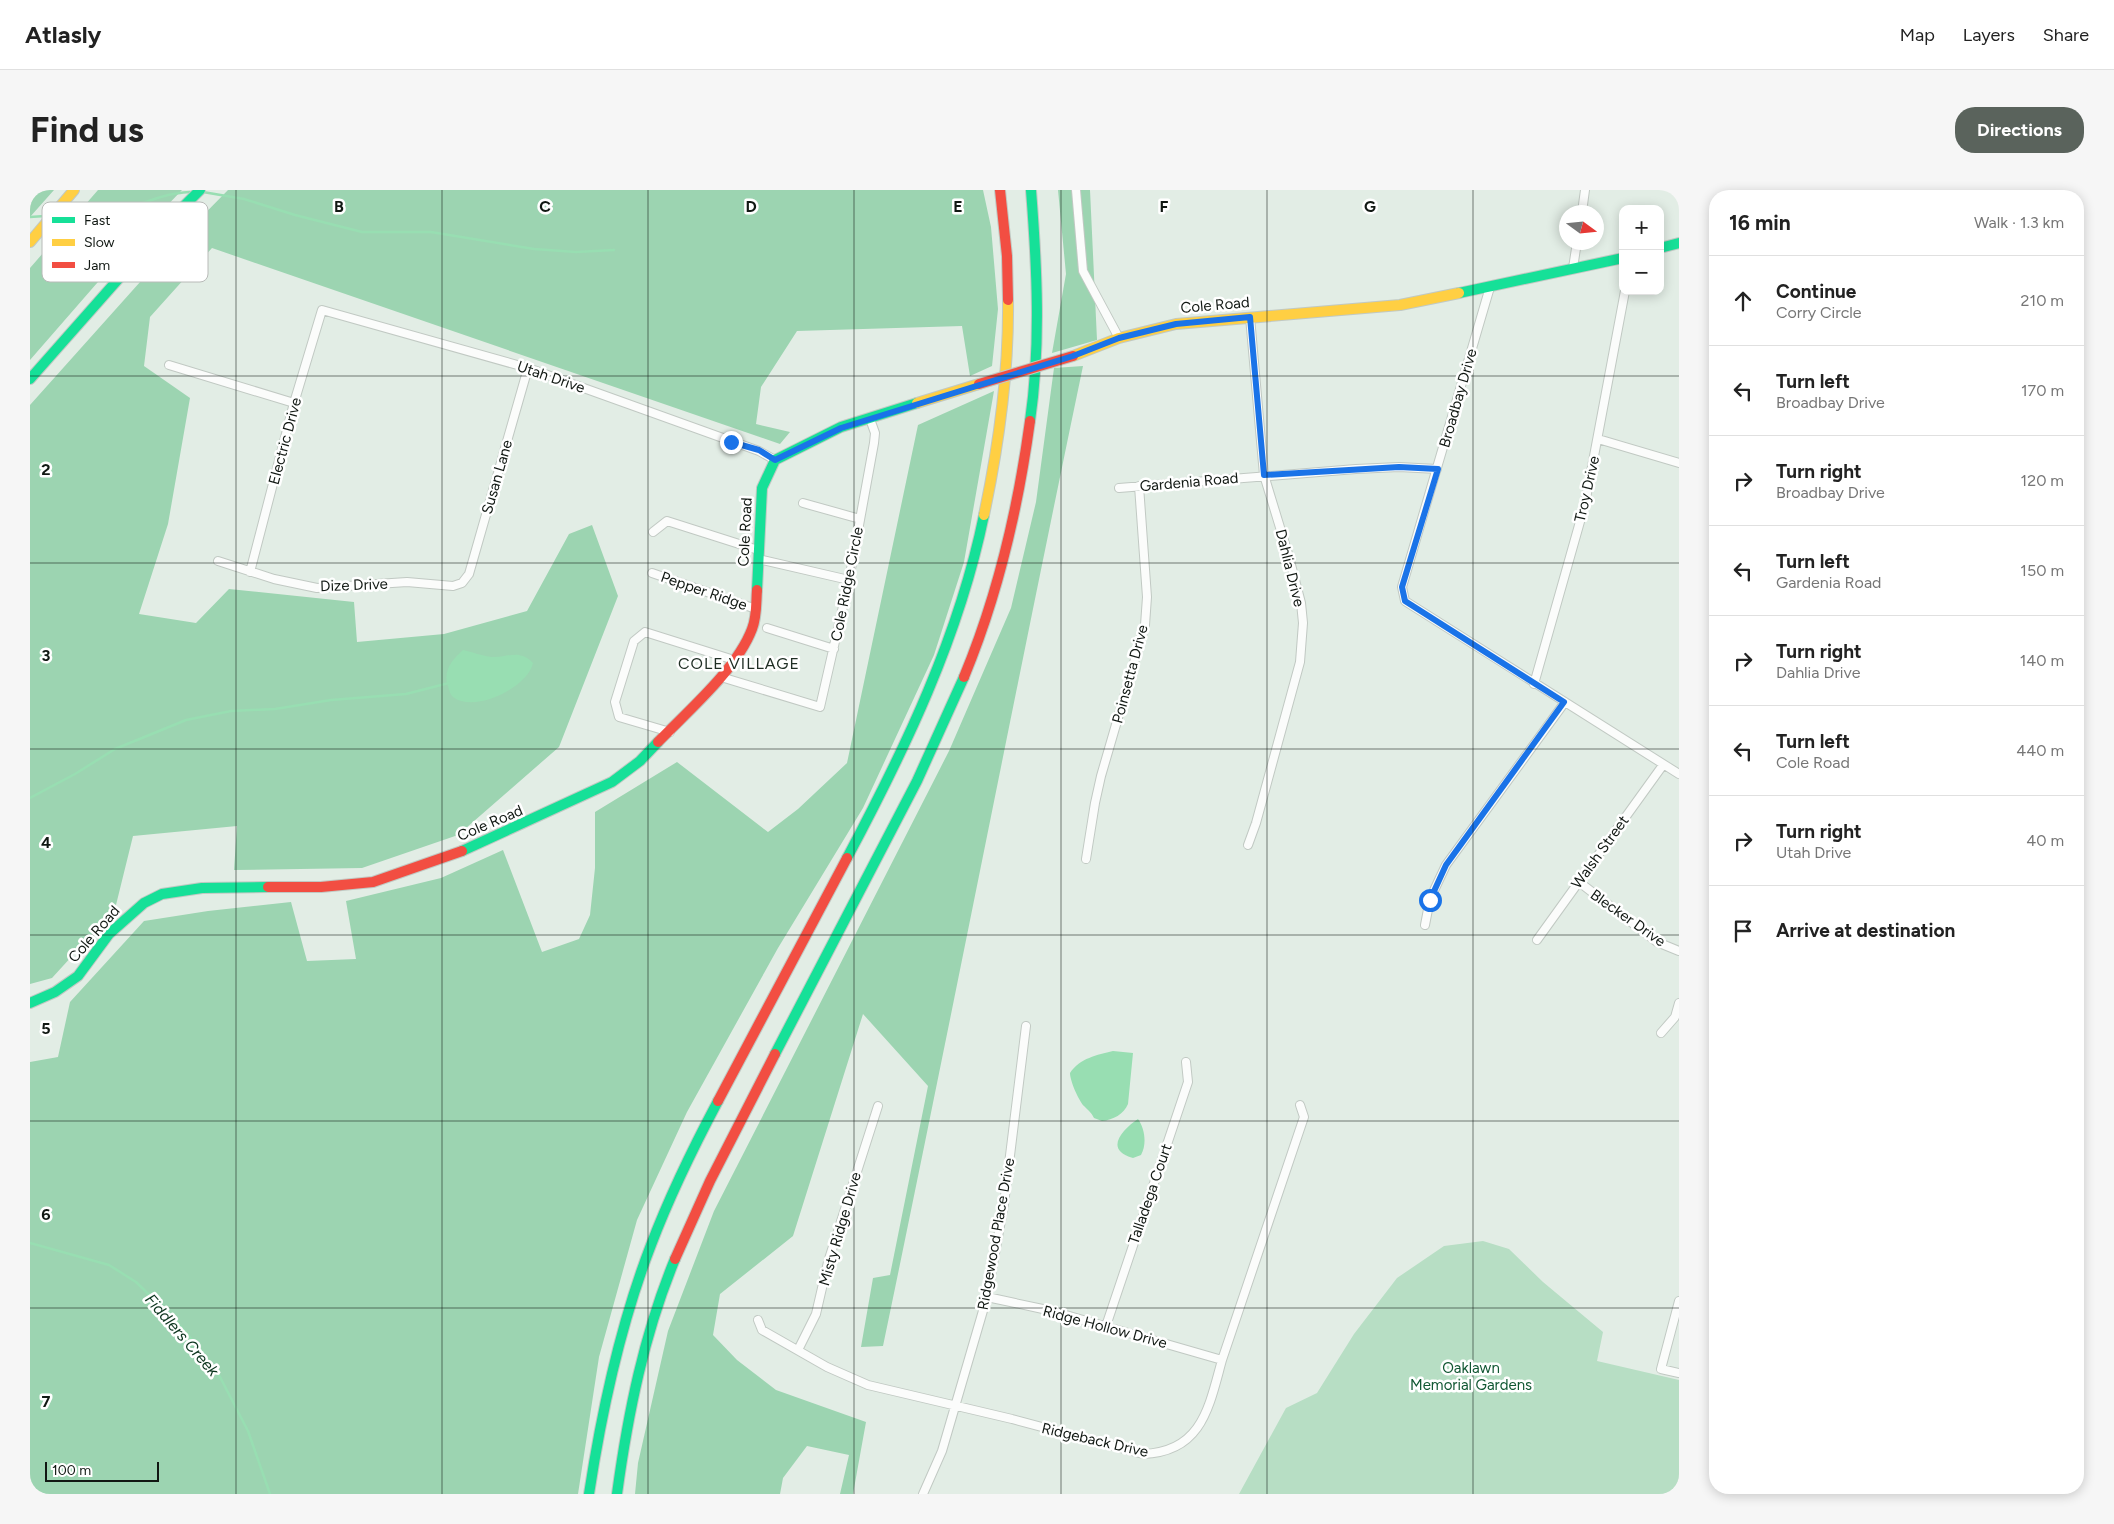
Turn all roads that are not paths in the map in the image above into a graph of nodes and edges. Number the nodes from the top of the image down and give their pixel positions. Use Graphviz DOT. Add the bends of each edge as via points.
graph roads {
  1 [pos="74,190"];
  2 [pos="202,190"];
  3 [pos="996,190"];
  4 [pos="1000,190"];
  5 [pos="1032,190"];
  6 [pos="1076,190"];
  7 [pos="1585,190"];
  8 [pos="64,202"];
  9 [pos="189,202"];
  10 [pos="1583,205"];
  11 [pos="1003,211"];
  12 [pos="42,228"];
  13 [pos="30,242"];
  14 [pos="1679,244"];
  15 [pos="1664,247"];
  16 [pos="1576,250"];
  17 [pos="1619,259"];
  18 [pos="1573,268"];
  19 [pos="116,282"];
  20 [pos="1490,287"];
  21 [pos="1624,295"];
  22 [pos="322,310"];
  23 [pos="1250,317"];
  24 [pos="1119,338"];
  25 [pos="169,365"];
  26 [pos="528,368"];
  27 [pos="30,379"];
  28 [pos="294,403"];
  29 [pos="870,419"];
  30 [pos="1598,439"];
  31 [pos="775,460"];
  32 [pos="1679,463"];
  33 [pos="1438,469"];
  34 [pos="1264,475"];
  35 [pos="1139,486"];
  36 [pos="1119,488"];
  37 [pos="803,503"];
  38 [pos="860,519"];
  39 [pos="652,532"];
  40 [pos="759,556"];
  41 [pos="218,561"];
  42 [pos="250,572"];
  43 [pos="652,573"];
  44 [pos="849,580"];
  45 [pos="462,583"];
  46 [pos="756,609"];
  47 [pos="768,628"];
  48 [pos="834,648"];
  49 [pos="734,660"];
  50 [pos="721,677"];
  51 [pos="1534,684"];
  52 [pos="1564,702"];
  53 [pos="666,731"];
  54 [pos="1663,765"];
  55 [pos="1679,774"];
  56 [pos="1248,846"];
  57 [pos="1086,859"];
  58 [pos="1579,882"];
  59 [pos="1426,925"];
  60 [pos="1538,940"];
  61 [pos="1679,950"];
  62 [pos="30,1003"];
  63 [pos="1679,1003"];
  64 [pos="1026,1026"];
  65 [pos="1661,1033"];
  66 [pos="1186,1062"];
  67 [pos="1300,1105"];
  68 [pos="878,1106"];
  69 [pos="987,1297"];
  70 [pos="1679,1301"];
  71 [pos="758,1320"];
  72 [pos="1106,1326"];
  73 [pos="798,1350"];
  74 [pos="1222,1360"];
  75 [pos="1679,1374"];
  76 [pos="956,1405"];
  77 [pos="589,1494"];
  78 [pos="617,1494"];
  79 [pos="923,1494"];
  1 -- 8 [label="main road"];
  2 -- 9 [label="main road"];
  3 -- 11 [label="main road"];
  4 -- 11 [label="main road"];
  5 -- 78 [label="main road" via="1038,296 1035,383 1022,480 1006,554 980,636 949,716 910,796 702,1194 668,1273 642,1358 623,1445"];
  6 -- 24 [label="street" via="1083,271"];
  7 -- 10 [label="street"];
  11 -- 77 [label="main road" via="1008,343 1001,413 989,489 971,568 946,647 914,724 877,799 695,1145 664,1212 637,1282 615,1354"];
  12 -- 13 [label="main road"];
  14 -- 15 [label="main road"];
  16 -- 18 [label="street"];
  17 -- 18 [label="main road, Cole Road"];
  18 -- 20 [label="main road, Cole Road"];
  19 -- 27 [label="main road"];
  20 -- 23 [label="main road, Cole Road" via="1400,305"];
  20 -- 33 [label="street, Broadbay Drive"];
  21 -- 30 [label="street, Troy Drive"];
  22 -- 26 [label="street, Utah Drive"];
  22 -- 28 [label="street, Electric Drive"];
  23 -- 24 [label="main road, Cole Road" via="1176,324"];
  23 -- 34 [label="street, Dahlia Drive"];
  24 -- 29 [label="main road, Cole Road, bridge" via="1073,356"];
  25 -- 28 [label="street"];
  26 -- 31 [label="street, Utah Drive" via="759,450"];
  26 -- 45 [label="street, Susan Lane" via="470,574"];
  28 -- 42 [label="street, Electric Drive"];
  29 -- 31 [label="main road, Cole Road" via="841,428"];
  29 -- 38 [label="street, Cole Ridge Circle" via="875,433 874,443"];
  30 -- 32 [label="street"];
  30 -- 51 [label="street, Troy Drive" via="1585,504"];
  31 -- 40 [label="main road, Cole Road" via="762,488"];
  33 -- 34 [label="street, Gardenia Road" via="1399,467"];
  33 -- 51 [label="street, Broadbay Drive" via="1402,587 1405,601"];
  34 -- 35 [label="street, Gardenia Road"];
  34 -- 56 [label="street, Dahlia Drive" via="1301,603 1303,624 1300,662"];
  35 -- 36 [label="street, Gardenia Road"];
  35 -- 57 [label="street, Poinsetta Drive" via="1147,597 1145,626 1095,803"];
  37 -- 38 [label="street"];
  38 -- 44 [label="street, Cole Ridge Circle"];
  39 -- 40 [label="street" via="667,521"];
  40 -- 44 [label="street"];
  40 -- 46 [label="main road, Cole Road"];
  41 -- 42 [label="street, Dize Drive"];
  42 -- 45 [label="street, Dize Drive" via="317,588 407,582 453,586"];
  43 -- 46 [label="street, Pepper Ridge"];
  44 -- 48 [label="street, Cole Ridge Circle"];
  46 -- 49 [label="main road, Cole Road" via="753,627"];
  47 -- 48 [label="street, Cole Ridge Circle"];
  48 -- 50 [label="street, Cole Ridge Circle" via="820,707"];
  49 -- 50 [label="main road, Cole Road"];
  49 -- 53 [label="street" via="645,632 634,641 615,702 619,717"];
  50 -- 53 [label="main road, Cole Road"];
  51 -- 52 [label="street, Broadbay Drive"];
  52 -- 54 [label="street, Broadbay Drive"];
  52 -- 59 [label="street" via="1446,865 1430,900"];
  53 -- 62 [label="main road, Cole Road" via="640,761 612,782 493,838 393,877 356,885 202,888 157,896 132,912 109,934 78,976 55,992"];
  54 -- 55 [label="street, Broadbay Drive"];
  54 -- 58 [label="street, Walsh Street"];
  58 -- 60 [label="street, Walsh Street"];
  58 -- 61 [label="street, Blecker Drive" via="1657,942"];
  63 -- 65 [label="street" via="1675,1018"];
  64 -- 69 [label="street, Ridgewood Place Drive" via="1004,1204"];
  66 -- 72 [label="street, Talladega Court" via="1188,1082"];
  67 -- 74 [label="street, Ridgeback Drive" via="1304,1117"];
  68 -- 73 [label="street, Misty Ridge Drive" via="828,1262 816,1314"];
  69 -- 72 [label="street, Ridge Hollow Drive"];
  69 -- 76 [label="street, Ridgewood Place Drive"];
  70 -- 75 [label="street" via="1662,1369"];
  71 -- 73 [label="street, Ridgeback Drive" via="762,1330"];
  72 -- 74 [label="street, Ridge Hollow Drive"];
  73 -- 76 [label="street, Ridgeback Drive" via="868,1385"];
  74 -- 76 [label="street, Ridgeback Drive" via="1202,1421 1179,1447 1161,1454 1143,1454"];
  76 -- 79 [label="street, Ridgewood Place Drive" via="942,1452"];
}
